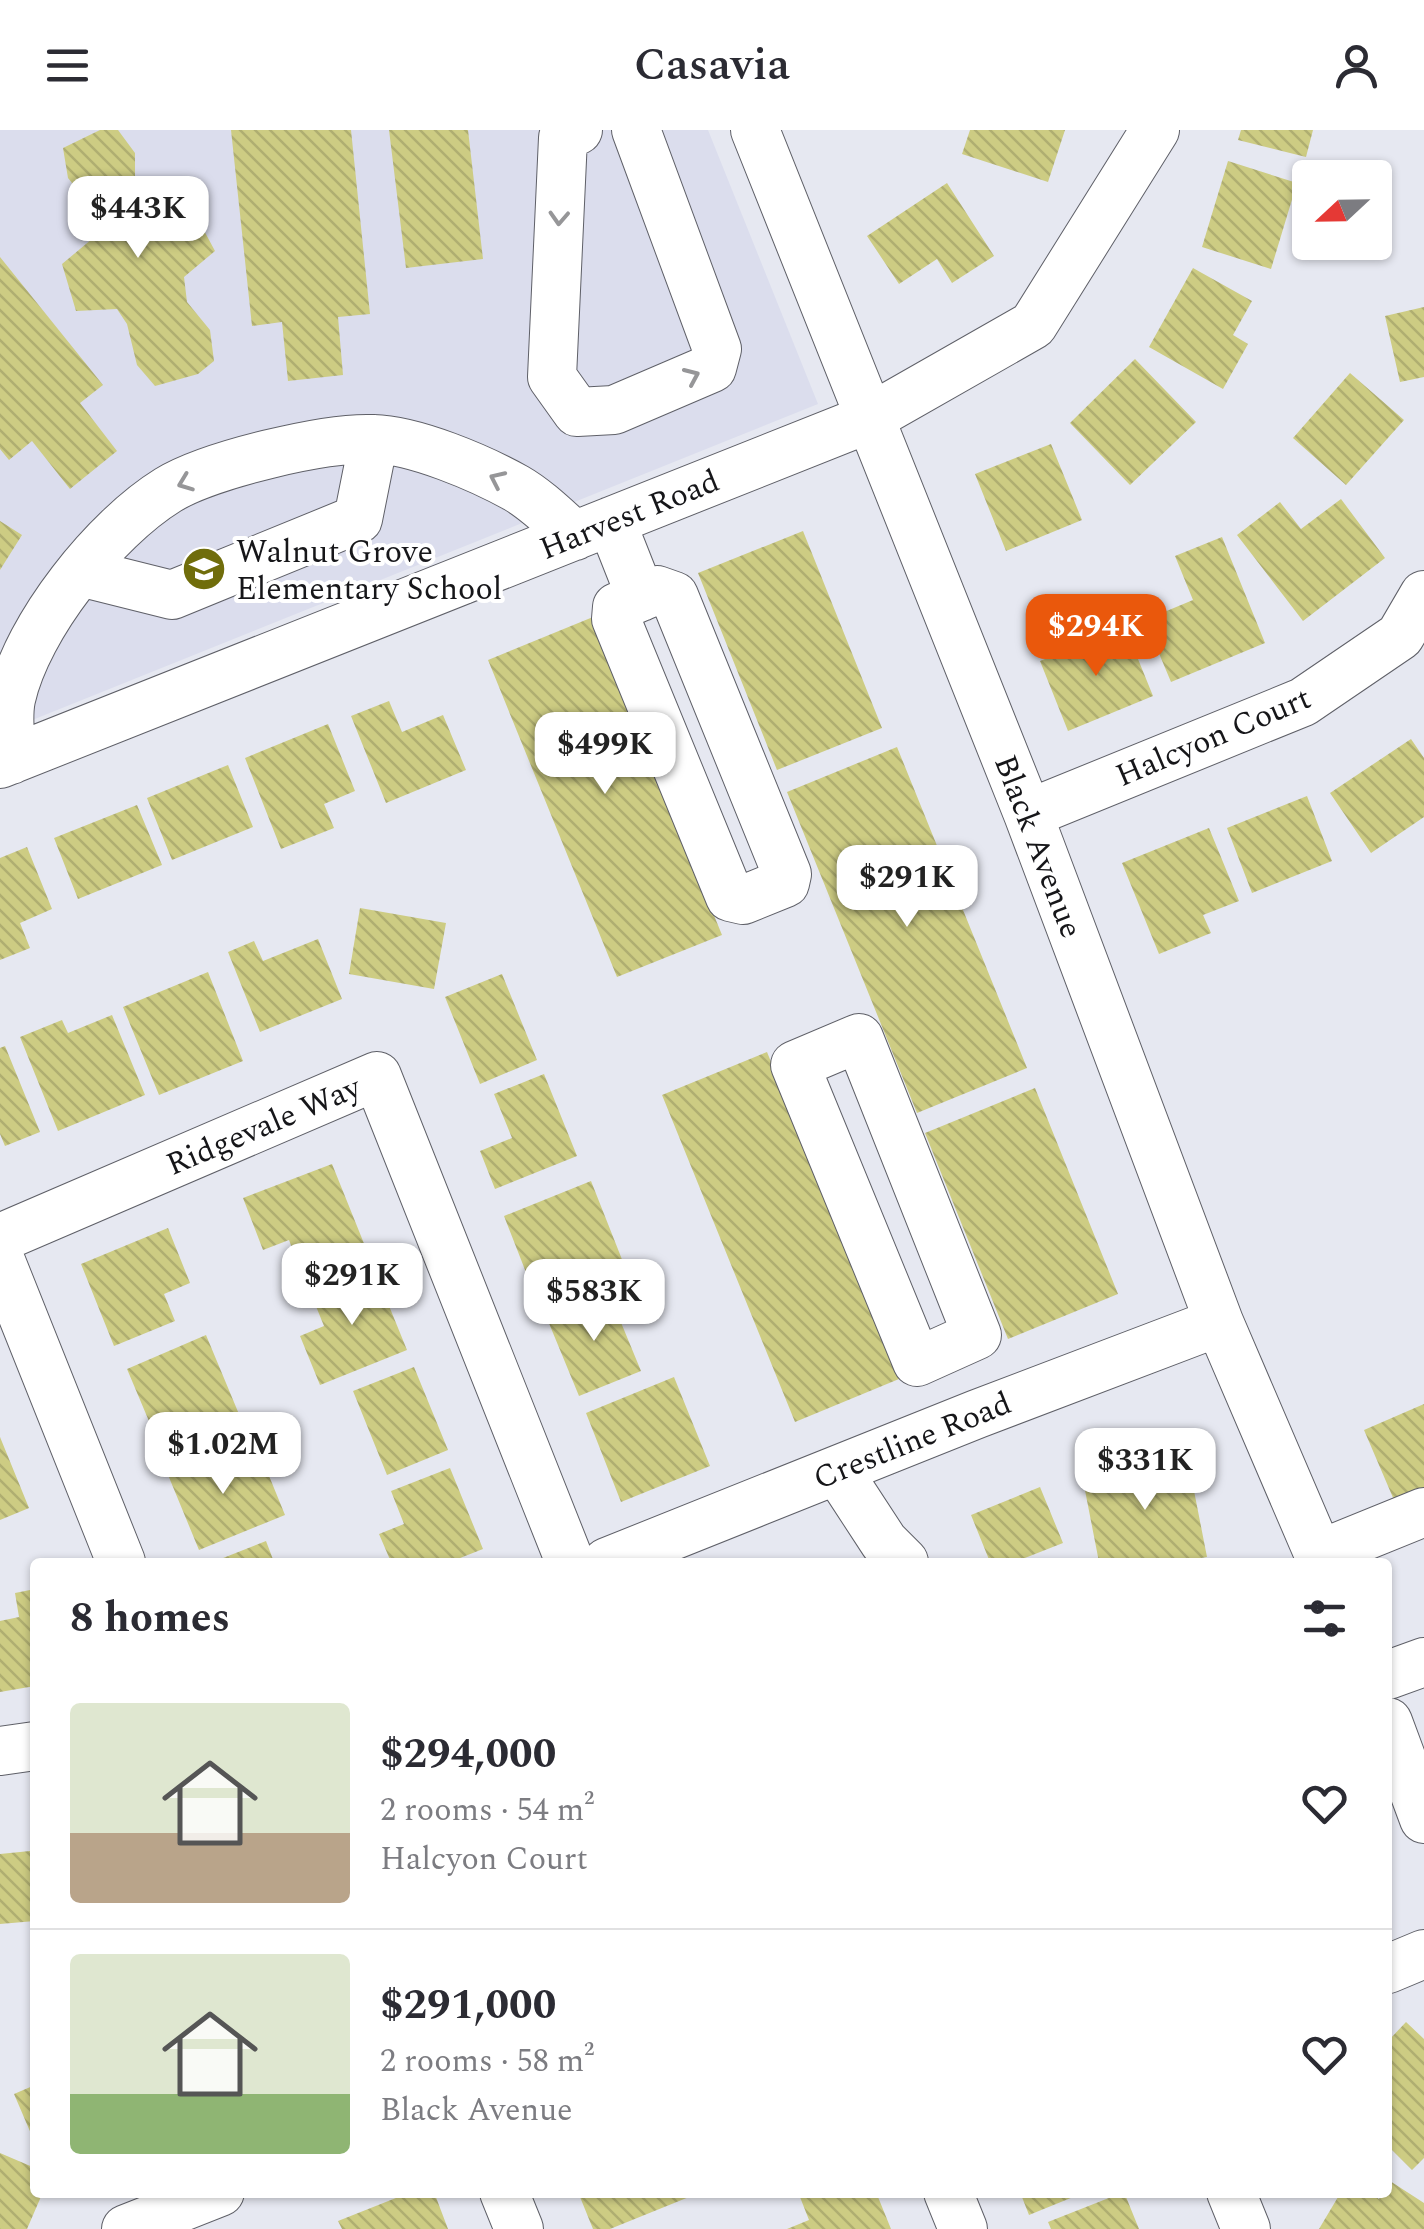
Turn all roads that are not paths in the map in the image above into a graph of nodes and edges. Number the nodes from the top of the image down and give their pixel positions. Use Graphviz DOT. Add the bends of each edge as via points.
graph roads {
  1 [pos="578,130"];
  2 [pos="636,130"];
  3 [pos="755,130"];
  4 [pos="1155,130"];
  5 [pos="868,419"];
  6 [pos="374,439"];
  7 [pos="593,528"];
  8 [pos="80,572"];
  9 [pos="1424,595"];
  10 [pos="641,597"];
  11 [pos="5,762"];
  12 [pos="1028,814"];
  13 [pos="0,1238"];
  14 [pos="0,1259"];
  15 [pos="1219,1322"];
  16 [pos="948,1348"];
  17 [pos="977,1414"];
  18 [pos="837,1470"];
  19 [pos="1424,1512"];
  20 [pos="120,1558"];
  21 [pos="568,1558"];
  22 [pos="617,1558"];
  23 [pos="900,1558"];
  24 [pos="1320,1558"];
  25 [pos="1424,1662"];
  26 [pos="1392,1674"];
  27 [pos="1392,1733"];
  28 [pos="30,1747"];
  29 [pos="0,1751"];
  30 [pos="1424,1818"];
  31 [pos="1424,1954"];
  32 [pos="1392,1967"];
  33 [pos="1424,1989"];
  34 [pos="1392,2002"];
  35 [pos="205,2198"];
  36 [pos="506,2198"];
  37 [pos="950,2198"];
  38 [pos="1233,2198"];
  39 [pos="126,2229"];
  40 [pos="519,2229"];
  41 [pos="963,2229"];
  42 [pos="1246,2229"];
  1 -- 2 [label="street, one-way" via="563,138 552,377 576,412 614,410 712,368 717,349"];
  3 -- 5 [label="street, Black Avenue"];
  4 -- 5 [label="street, Harvest Road" via="1033,325"];
  5 -- 7 [label="street, Harvest Road"];
  5 -- 12 [label="street, Black Avenue"];
  7 -- 6 [label="street, one-way" via="446,456"];
  6 -- 8 [label="street, one-way" via="304,446 169,490"];
  6 -- 8 [label="street" via="358,519 172,595"];
  7 -- 10 [label="street"];
  7 -- 11 [label="street, Harvest Road"];
  8 -- 11 [label="street" via="22,669 10,701"];
  9 -- 12 [label="street, Halcyon Court" via="1400,636 1303,702"];
  10 -- 10 [label="street" via="617,607 616,618 730,897 743,900 785,882 787,874 674,596 658,590"];
  12 -- 15 [label="street, Black Avenue"];
  13 -- 21 [label="street, Ridgevale Way" via="377,1076"];
  14 -- 20 [label="street"];
  15 -- 17 [label="street, Crestline Road"];
  15 -- 24 [label="street, Black Avenue"];
  16 -- 16 [label="street" via="916,1362 794,1065 859,1038 978,1335"];
  16 -- 17 [label="street"];
  17 -- 18 [label="street, Crestline Road"];
  18 -- 22 [label="street, Crestline Road"];
  18 -- 23 [label="street"];
  19 -- 24 [label="street"];
  25 -- 26 [label="street"];
  27 -- 30 [label="street"];
  28 -- 29 [label="street"];
  31 -- 32 [label="street"];
  33 -- 34 [label="street"];
  35 -- 39 [label="street"];
  36 -- 40 [label="street"];
  37 -- 41 [label="street"];
  38 -- 42 [label="street"];
}
